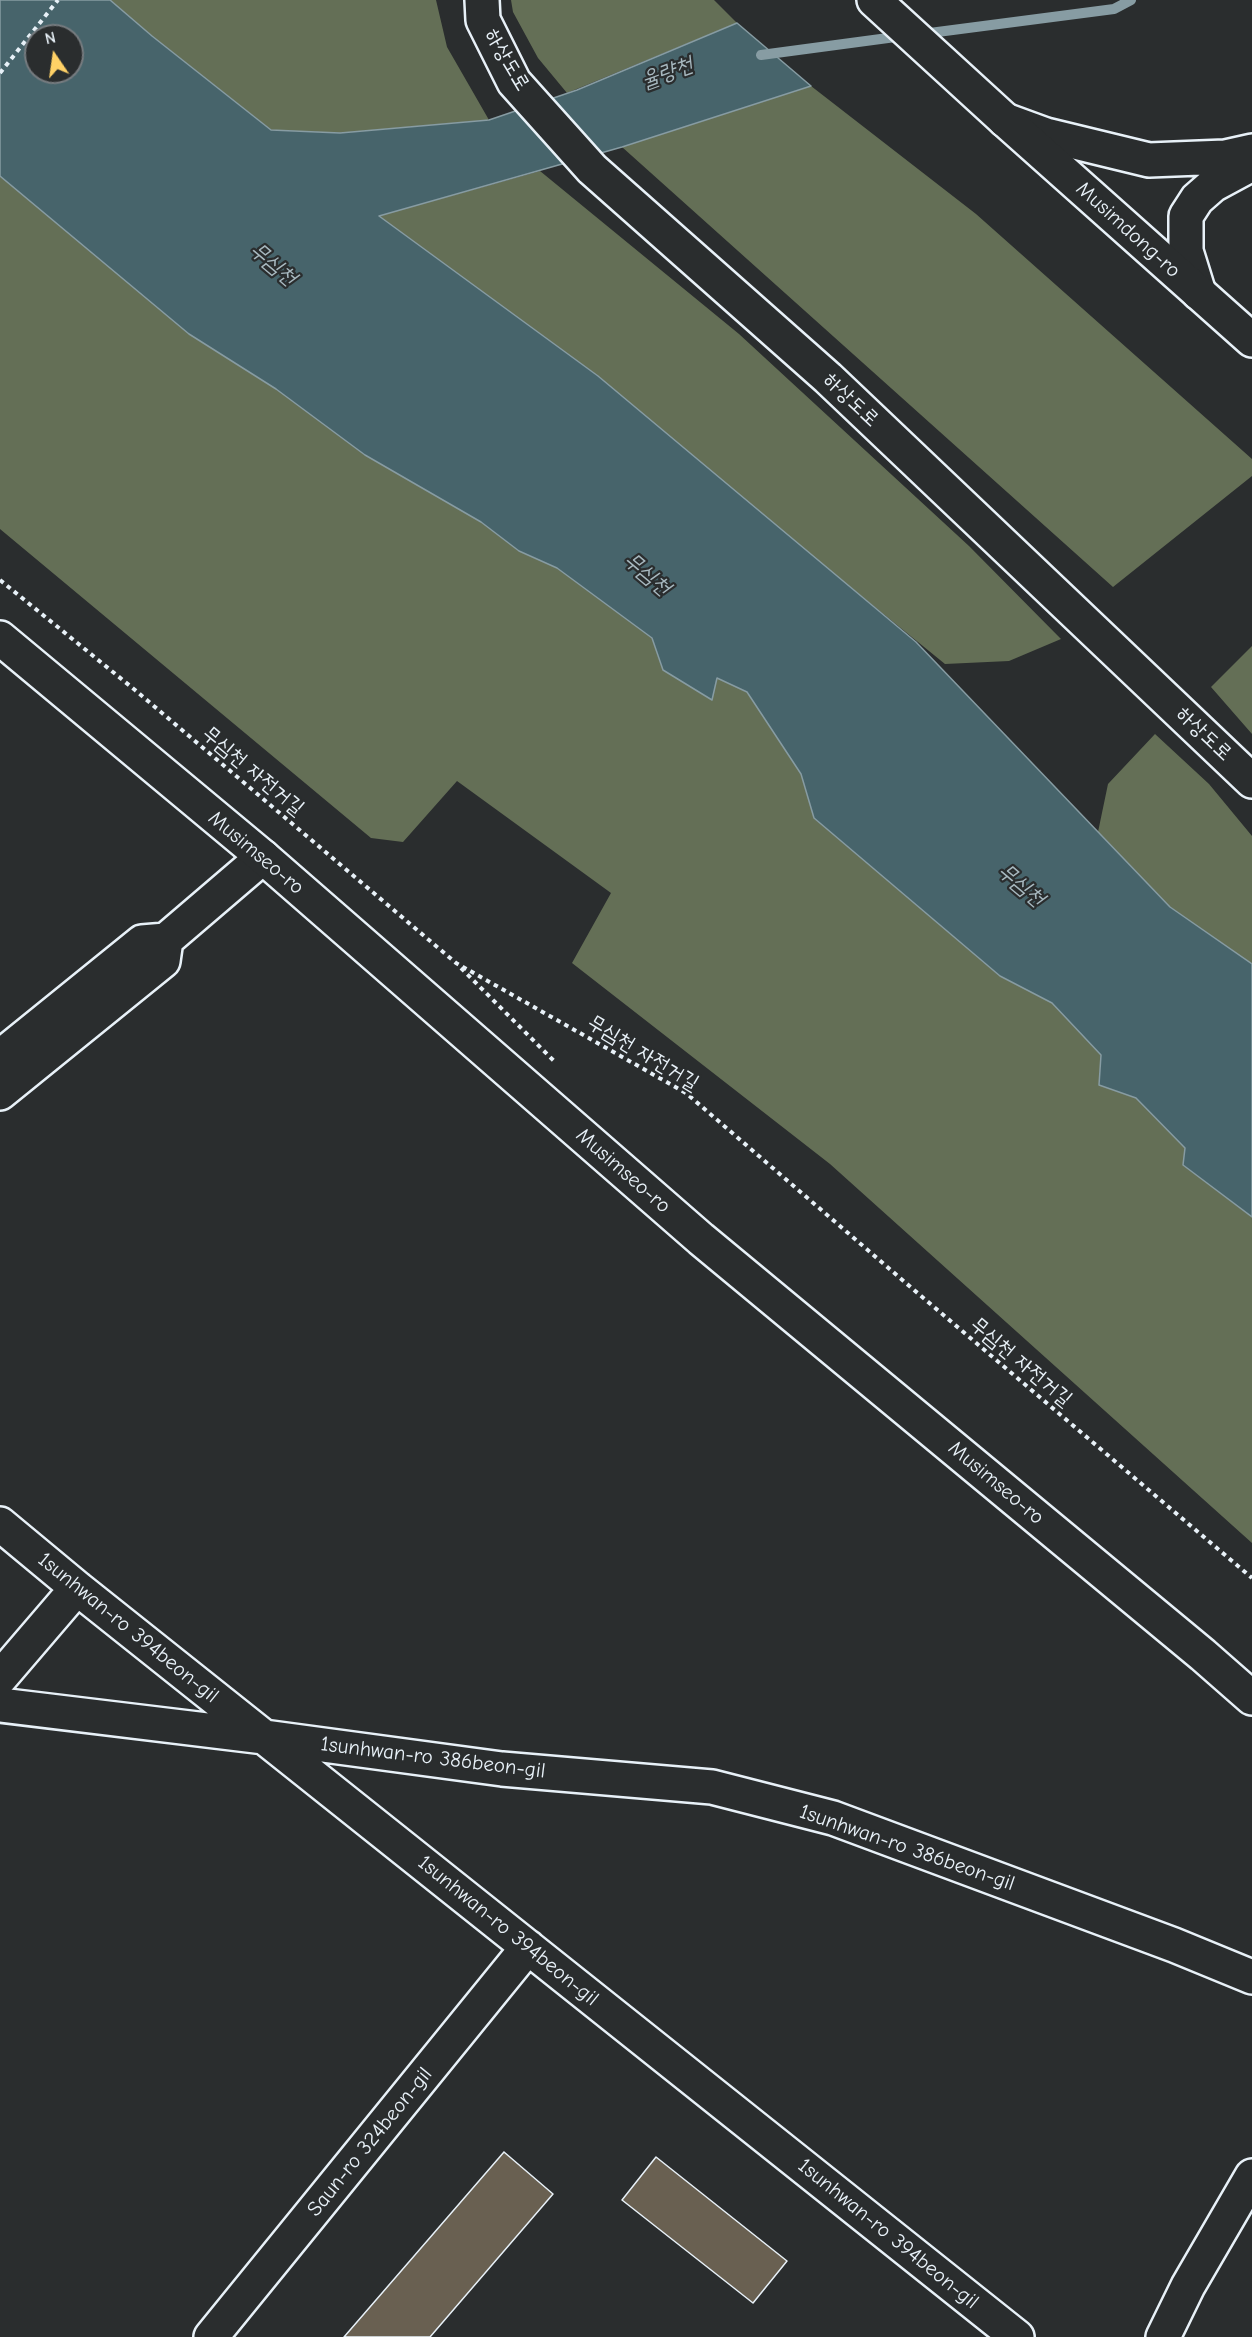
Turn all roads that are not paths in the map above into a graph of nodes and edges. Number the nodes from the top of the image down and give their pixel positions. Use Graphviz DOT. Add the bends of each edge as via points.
graph roads {
  1 [pos="482,0"];
  2 [pos="874,0"];
  3 [pos="1004,119"];
  4 [pos="1252,152"];
  5 [pos="1252,164"];
  6 [pos="1199,293"];
  7 [pos="1252,340"];
  8 [pos="0,638"];
  9 [pos="1252,781"];
  10 [pos="263,857"];
  11 [pos="166,940"];
  12 [pos="0,1057"];
  13 [pos="0,1093"];
  14 [pos="0,1524"];
  15 [pos="77,1587"];
  16 [pos="0,1677"];
  17 [pos="1252,1698"];
  18 [pos="0,1705"];
  19 [pos="264,1737"];
  20 [pos="528,1947"];
  21 [pos="1252,1977"];
  22 [pos="1252,2176"];
  23 [pos="211,2337"];
  24 [pos="1017,2337"];
  25 [pos="1163,2337"];
  1 -- 9 [label="street, 하상도로" via="483,20 514,82 592,169 828,378"];
  2 -- 3 [label="street, Musimdong-ro"];
  3 -- 4 [label="street" via="1046,135 1149,160"];
  3 -- 6 [label="street, Musimdong-ro"];
  5 -- 6 [label="street" via="1213,185 1186,216 1186,251"];
  6 -- 7 [label="street, Musimdong-ro"];
  8 -- 10 [label="street, Musimseo-ro"];
  10 -- 11 [label="street"];
  10 -- 17 [label="street, Musimseo-ro" via="700,1239"];
  11 -- 12 [label="street" via="142,942"];
  11 -- 13 [label="street" via="163,961"];
  14 -- 15 [label="street, 1sunhwan-ro 394beon-gil"];
  15 -- 16 [label="street"];
  15 -- 19 [label="street, 1sunhwan-ro 394beon-gil"];
  18 -- 19 [label="street, 1sunhwan-ro 386beon-gil"];
  19 -- 20 [label="street, 1sunhwan-ro 394beon-gil"];
  19 -- 21 [label="street, 1sunhwan-ro 386beon-gil" via="502,1769 712,1787 833,1818"];
  20 -- 23 [label="street, Saun-ro 324beon-gil"];
  20 -- 24 [label="street, 1sunhwan-ro 394beon-gil"];
  22 -- 25 [label="street"];
}
